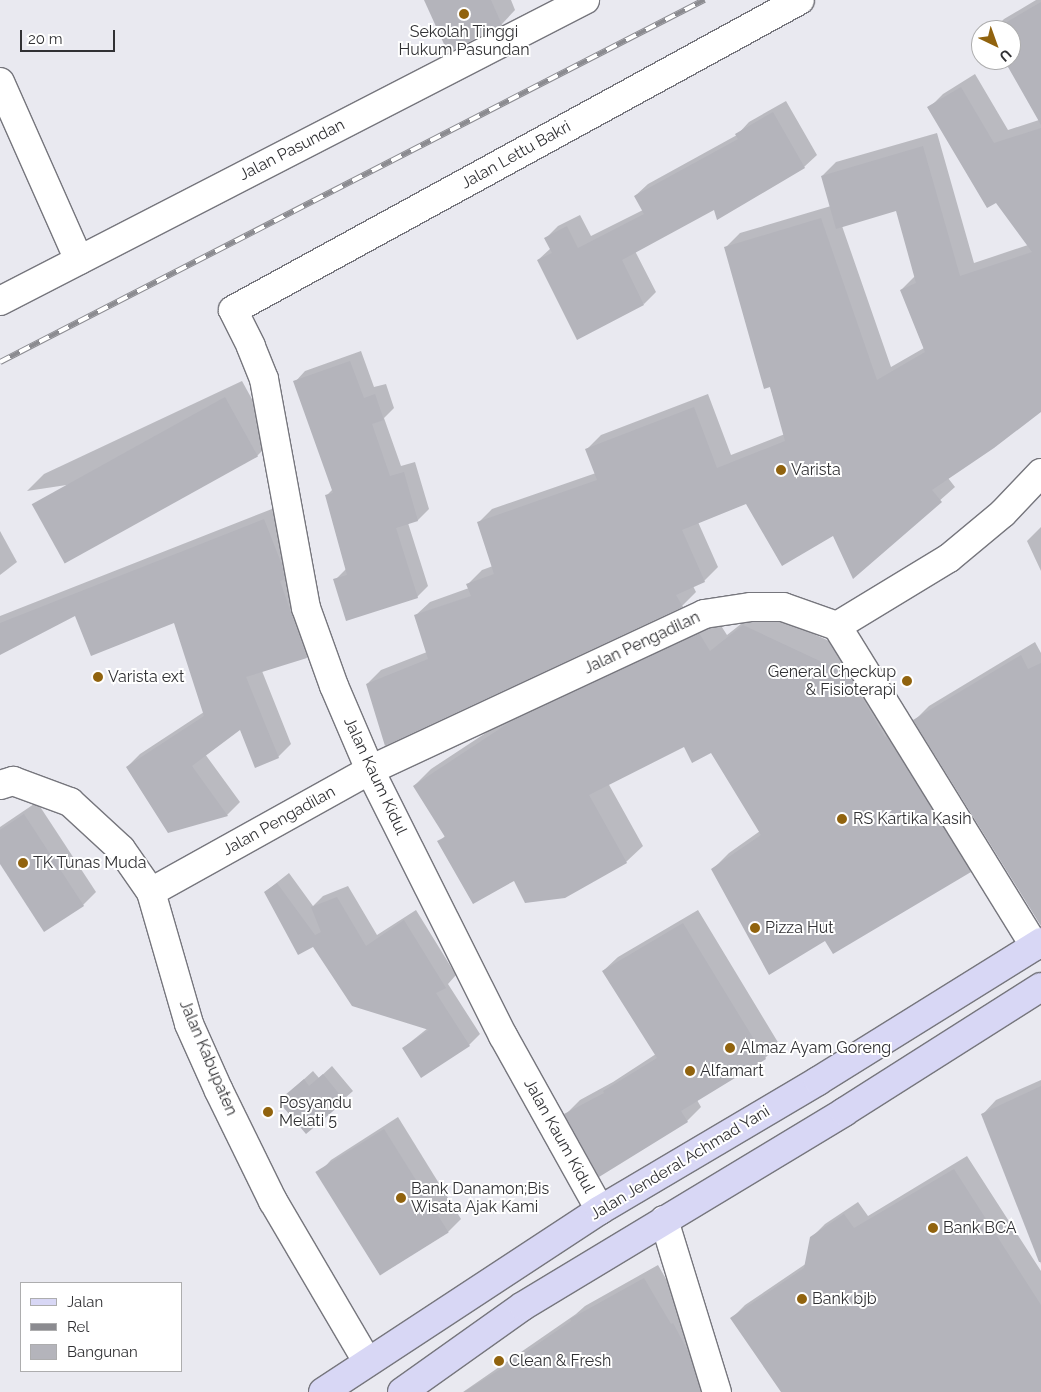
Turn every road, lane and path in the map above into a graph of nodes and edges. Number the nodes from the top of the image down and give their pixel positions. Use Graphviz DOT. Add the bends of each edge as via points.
graph roads {
  1 [pos="585,0"];
  2 [pos="800,0"];
  3 [pos="0,82"];
  4 [pos="78,260"];
  5 [pos="0,302"];
  6 [pos="233,310"];
  7 [pos="1041,473"];
  8 [pos="837,626"];
  9 [pos="370,770"];
  10 [pos="0,785"];
  11 [pos="151,892"];
  12 [pos="1038,944"];
  13 [pos="1041,987"];
  14 [pos="940,1006"];
  15 [pos="960,1038"];
  16 [pos="600,1210"];
  17 [pos="664,1220"];
  18 [pos="367,1361"];
  19 [pos="323,1392"];
  20 [pos="402,1392"];
  21 [pos="718,1392"];
  1 -- 4 [label="street, Jalan Pasundan"];
  2 -- 6 [label="street, Jalan Lettu Bakri"];
  3 -- 4 [label="street"];
  4 -- 5 [label="street, Jalan Pasundan"];
  6 -- 9 [label="street, Jalan Kaum Kidul" via="264,379 306,608 334,686"];
  7 -- 8 [label="street" via="1003,513 949,558"];
  8 -- 9 [label="street, Jalan Pengadilan" via="783,607 751,607 704,614"];
  8 -- 12 [label="street"];
  9 -- 11 [label="street, Jalan Pengadilan"];
  9 -- 16 [label="street, Jalan Kaum Kidul" via="503,1036"];
  10 -- 11 [label="street, Jalan Kabupaten" via="13,781 70,802 121,849"];
  11 -- 18 [label="street, Jalan Kabupaten" via="190,1024 219,1091 273,1201"];
  12 -- 14 [label="main road, Jalan Jenderal Achmad Yani"];
  13 -- 15 [label="main road"];
  14 -- 15 [label="main road"];
  14 -- 16 [label="main road, Jalan Jenderal Achmad Yani"];
  15 -- 17 [label="main road"];
  16 -- 18 [label="main road, Jalan Jenderal Achmad Yani"];
  17 -- 20 [label="main road" via="523,1306"];
  17 -- 21 [label="street"];
  18 -- 19 [label="main road, Jalan Jenderal Achmad Yani"];
}
